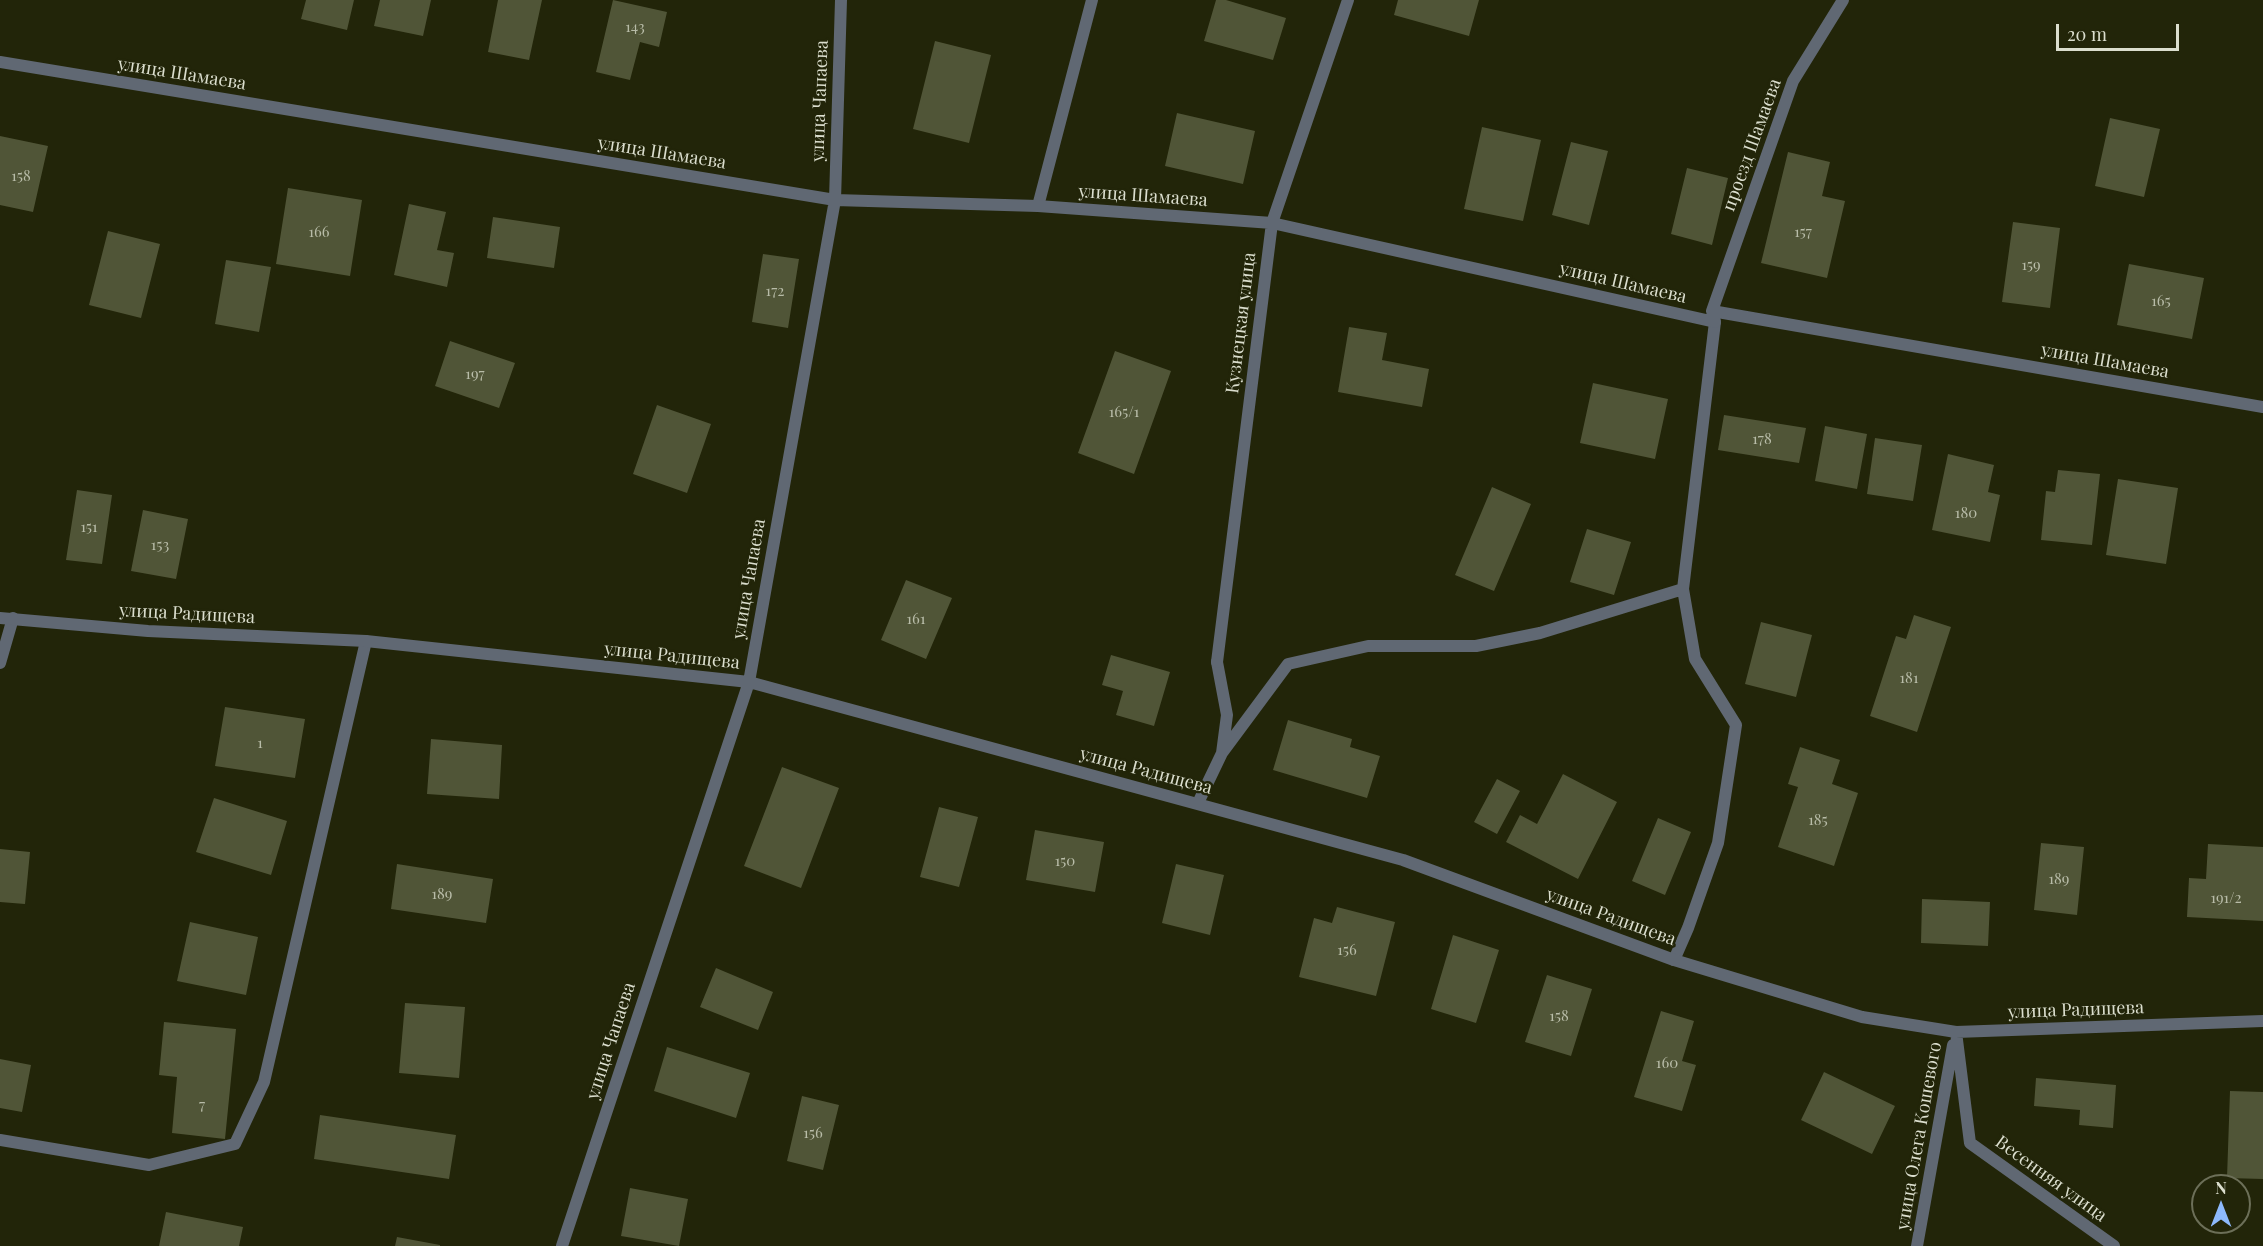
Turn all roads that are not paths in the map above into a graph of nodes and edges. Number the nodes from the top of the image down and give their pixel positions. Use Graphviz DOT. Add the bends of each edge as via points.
graph roads {
  1 [pos="841,0"];
  2 [pos="1092,0"];
  3 [pos="1348,0"];
  4 [pos="1843,0"];
  5 [pos="0,62"];
  6 [pos="835,200"];
  7 [pos="1038,206"];
  8 [pos="1272,223"];
  9 [pos="1714,317"];
  10 [pos="2263,407"];
  11 [pos="1683,589"];
  12 [pos="0,618"];
  13 [pos="14,618"];
  14 [pos="366,641"];
  15 [pos="0,663"];
  16 [pos="749,682"];
  17 [pos="1222,753"];
  18 [pos="1198,803"];
  19 [pos="1674,960"];
  20 [pos="2263,1021"];
  21 [pos="1956,1032"];
  22 [pos="0,1140"];
  23 [pos="562,1246"];
  24 [pos="1917,1246"];
  25 [pos="2114,1246"];
  1 -- 6 [label="street, улица Чапаева"];
  2 -- 7 [label="street"];
  3 -- 8 [label="street, Кузнецкая улица"];
  4 -- 9 [label="street, проезд Шамаева" via="1793,81"];
  5 -- 6 [label="street, улица Шамаева"];
  6 -- 7 [label="street, улица Шамаева"];
  6 -- 16 [label="street, улица Чапаева"];
  7 -- 8 [label="street, улица Шамаева"];
  8 -- 9 [label="street, улица Шамаева"];
  8 -- 17 [label="street, Кузнецкая улица" via="1217,662 1227,715"];
  9 -- 10 [label="street, улица Шамаева"];
  9 -- 11 [label="street, проезд Шамаева"];
  11 -- 17 [label="street" via="1540,633 1476,646 1368,646 1288,663"];
  11 -- 19 [label="street, проезд Шамаева" via="1695,659 1736,725 1718,843"];
  12 -- 13 [label="street, улица Радищева"];
  13 -- 14 [label="street, улица Радищева" via="147,631"];
  13 -- 15 [label="street"];
  14 -- 16 [label="street, улица Радищева"];
  14 -- 22 [label="street" via="264,1082 235,1144 149,1165"];
  16 -- 18 [label="street, улица Радищева"];
  16 -- 23 [label="street, улица Чапаева"];
  17 -- 18 [label="street"];
  18 -- 19 [label="street, улица Радищева" via="1403,860"];
  19 -- 21 [label="street, улица Радищева" via="1862,1017"];
  20 -- 21 [label="street, улица Радищева"];
  21 -- 24 [label="street, улица Олега Кошевого"];
  21 -- 25 [label="street, Весенняя улица" via="1970,1143"];
}
